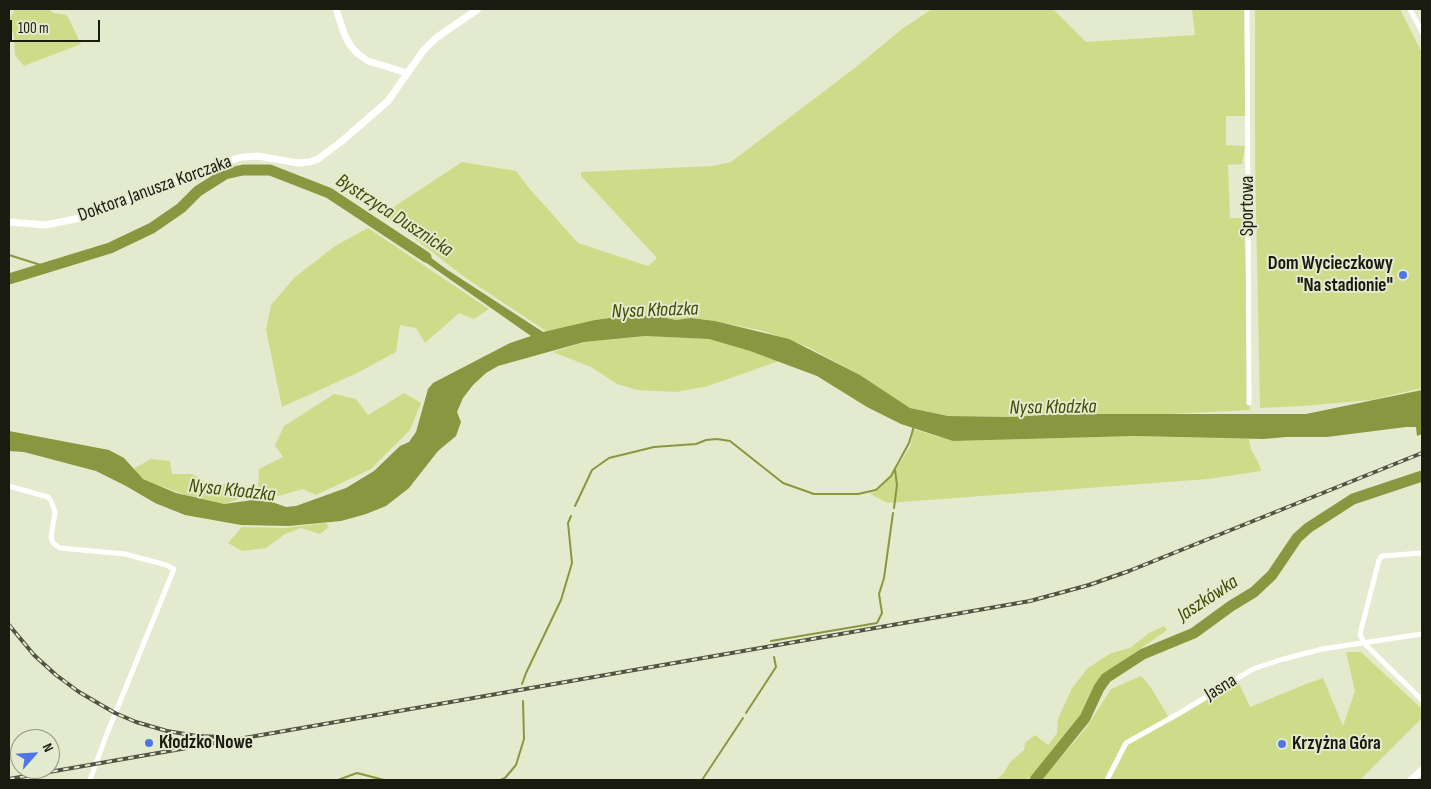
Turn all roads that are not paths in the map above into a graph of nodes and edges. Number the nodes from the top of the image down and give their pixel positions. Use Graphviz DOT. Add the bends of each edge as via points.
graph roads {
  1 [pos="336,9"];
  2 [pos="478,9"];
  3 [pos="1247,9"];
  4 [pos="1410,9"];
  5 [pos="1422,32"];
  6 [pos="407,73"];
  7 [pos="9,222"];
  8 [pos="1249,403"];
  9 [pos="9,486"];
  10 [pos="1422,553"];
  11 [pos="1422,634"];
  12 [pos="1364,643"];
  13 [pos="1422,700"];
  14 [pos="1422,770"];
  15 [pos="90,780"];
  16 [pos="1107,780"];
  17 [pos="1411,780"];
  1 -- 6 [label="street" via="346,36 358,54 368,61"];
  2 -- 6 [label="street, Doktora Janusza Korczaka" via="436,38"];
  3 -- 8 [label="street, Sportowa"];
  4 -- 5 [label="street"];
  6 -- 7 [label="street, Doktora Janusza Korczaka" via="388,101 325,155 310,162 298,164 258,156 242,157 85,217 39,225"];
  9 -- 15 [label="street" via="52,501 55,512 51,538 60,548 125,554 174,569"];
  10 -- 12 [label="street" via="1382,556 1379,560 1360,634"];
  11 -- 12 [label="street, Jasna"];
  12 -- 13 [label="street"];
  12 -- 16 [label="street, Jasna" via="1322,649 1253,669 1131,739"];
  14 -- 17 [label="street"];
}
